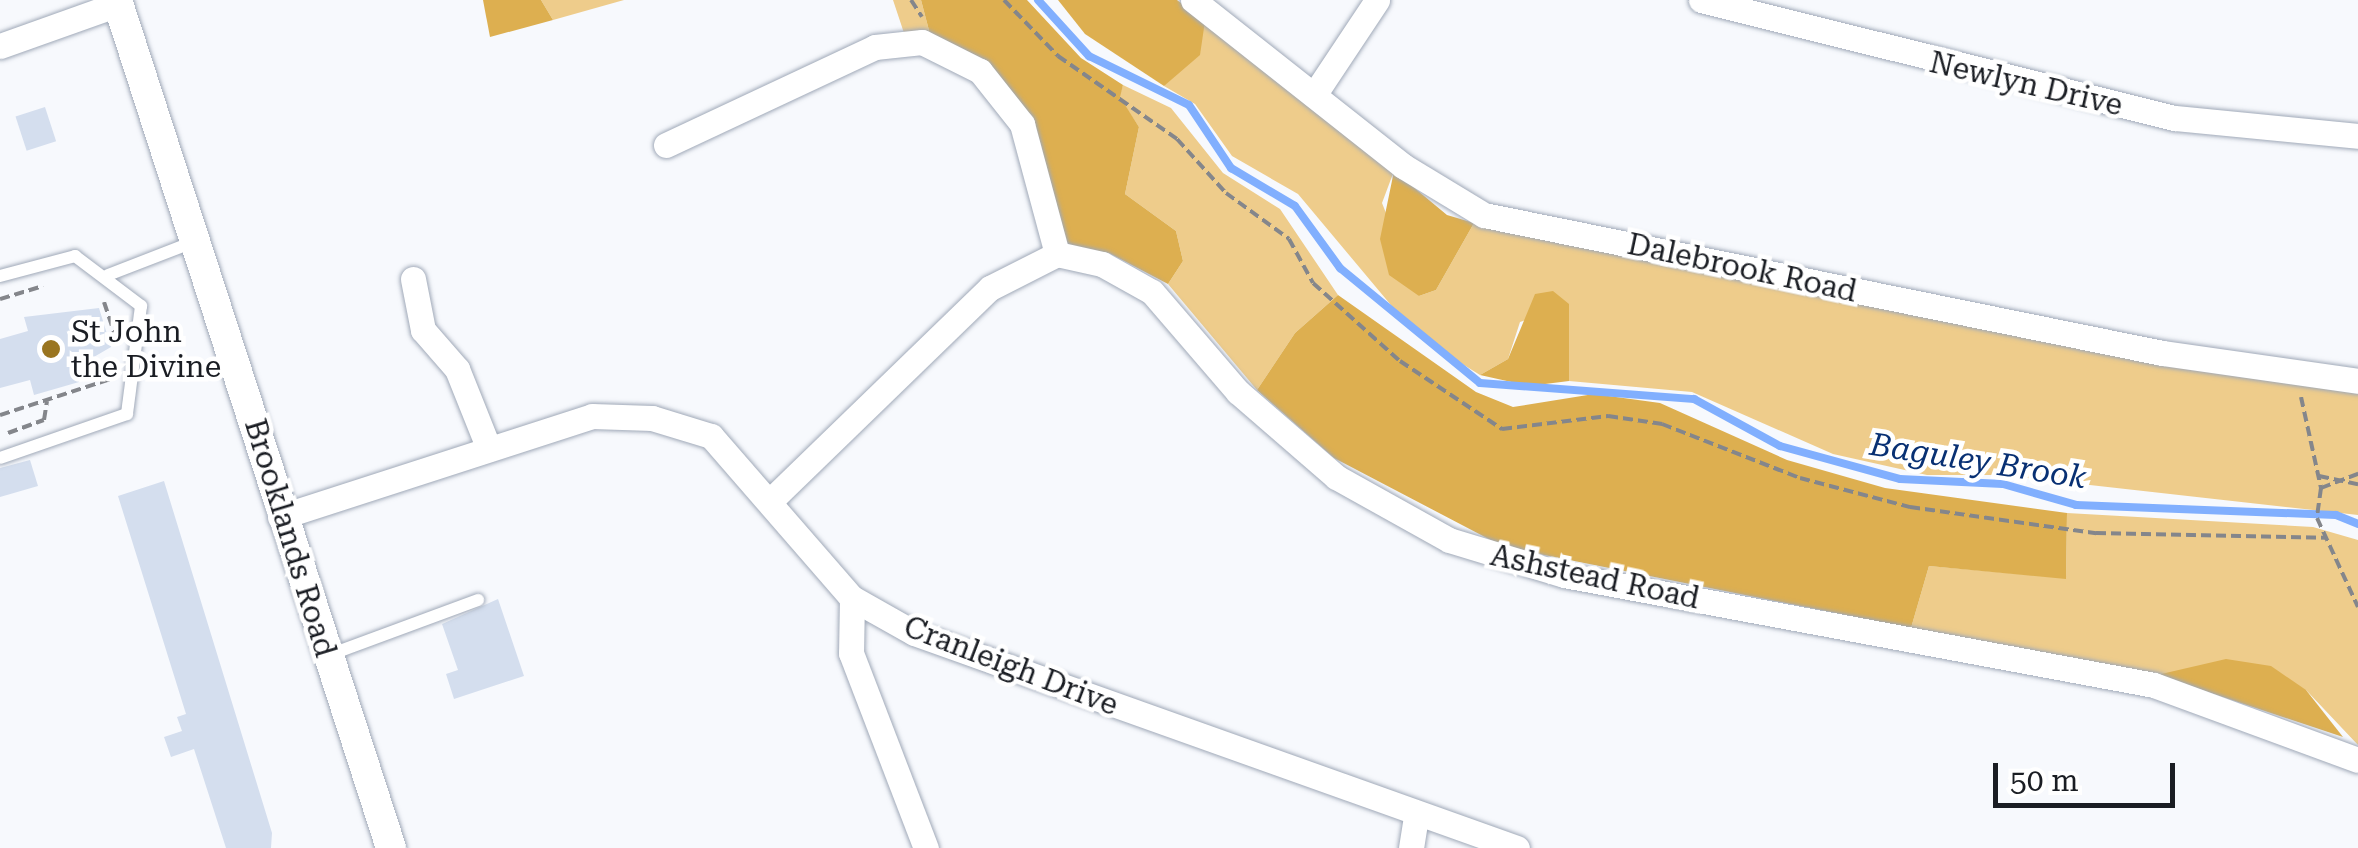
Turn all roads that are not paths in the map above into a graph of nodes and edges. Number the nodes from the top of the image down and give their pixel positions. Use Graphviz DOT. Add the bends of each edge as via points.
graph roads {
  1 [pos="1193,0"];
  2 [pos="1377,0"];
  3 [pos="1701,0"];
  4 [pos="117,2"];
  5 [pos="0,46"];
  6 [pos="1314,95"];
  7 [pos="2358,136"];
  8 [pos="666,145"];
  9 [pos="191,242"];
  10 [pos="1057,254"];
  11 [pos="108,275"];
  12 [pos="0,276"];
  13 [pos="414,279"];
  14 [pos="2358,381"];
  15 [pos="489,450"];
  16 [pos="0,458"];
  17 [pos="770,501"];
  18 [pos="280,517"];
  19 [pos="852,598"];
  20 [pos="478,600"];
  21 [pos="326,656"];
  22 [pos="2358,760"];
  23 [pos="1416,816"];
  24 [pos="391,848"];
  25 [pos="926,848"];
  26 [pos="1411,848"];
  27 [pos="1517,848"];
  1 -- 6 [label="street, Dalebrook Road"];
  2 -- 6 [label="street"];
  3 -- 7 [label="street, Newlyn Drive" via="2175,118"];
  4 -- 5 [label="street"];
  4 -- 9 [label="street, Brooklands Road"];
  6 -- 14 [label="street, Dalebrook Road" via="1456,204 1484,215"];
  8 -- 10 [label="street" via="875,47 922,42 980,71 1022,124"];
  9 -- 11 [label="lane"];
  9 -- 18 [label="street, Brooklands Road"];
  10 -- 17 [label="street" via="990,288"];
  10 -- 22 [label="street, Ashstead Road" via="1102,264 1152,292 1238,392 1336,477 1449,540 1564,575 2154,686"];
  11 -- 12 [label="lane" via="75,256"];
  11 -- 16 [label="lane" via="141,306 128,414"];
  13 -- 15 [label="street" via="423,330 457,369"];
  15 -- 17 [label="street, Cranleigh Drive" via="592,416 652,418 712,436"];
  15 -- 18 [label="street, Cranleigh Drive"];
  17 -- 19 [label="street, Cranleigh Drive"];
  18 -- 21 [label="street, Brooklands Road"];
  19 -- 23 [label="street, Cranleigh Drive" via="914,633"];
  19 -- 25 [label="street" via="851,654"];
  20 -- 21 [label="lane"];
  21 -- 24 [label="street, Brooklands Road"];
  23 -- 26 [label="street"];
  23 -- 27 [label="street, Cranleigh Drive"];
}
